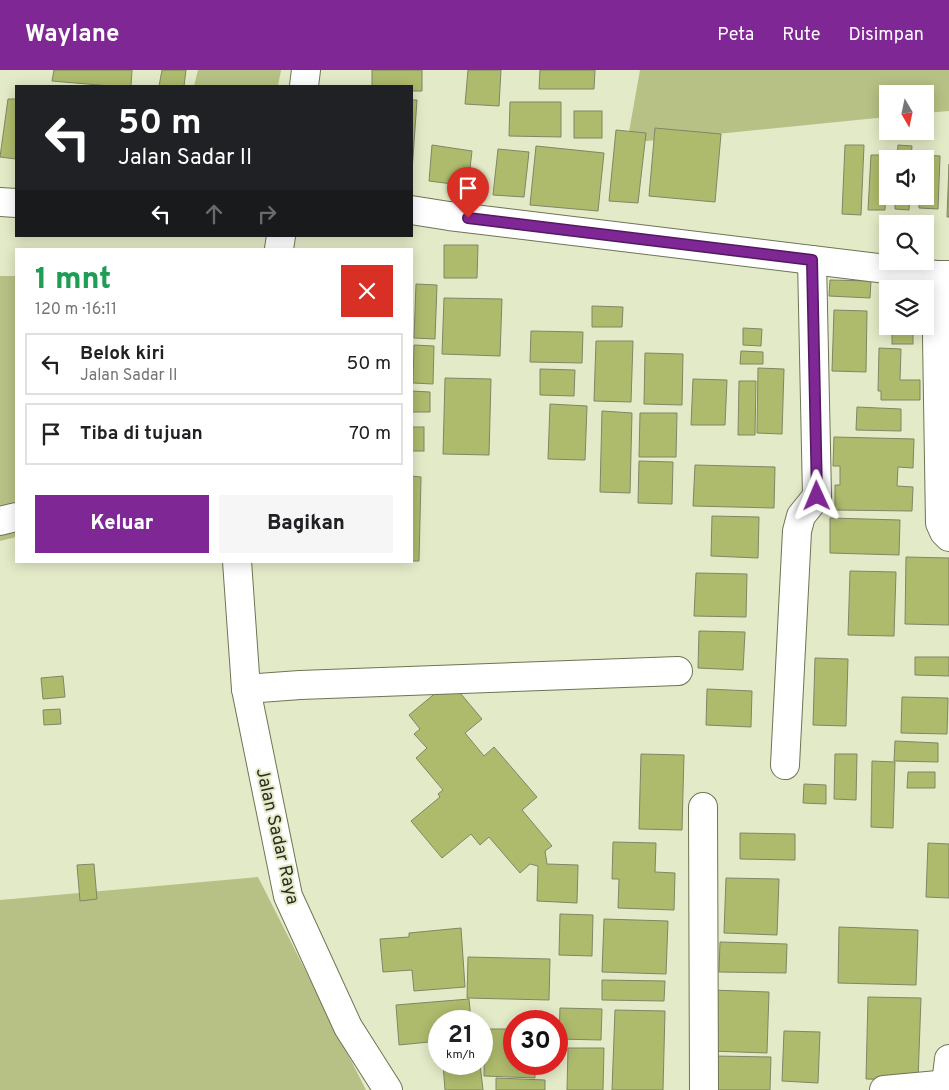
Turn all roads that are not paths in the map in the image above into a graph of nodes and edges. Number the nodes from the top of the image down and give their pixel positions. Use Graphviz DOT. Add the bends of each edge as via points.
graph roads {
  1 [pos="306,70"];
  2 [pos="304,85"];
  3 [pos="0,202"];
  4 [pos="15,203"];
  5 [pos="413,210"];
  6 [pos="812,260"];
  7 [pos="943,275"];
  8 [pos="15,517"];
  9 [pos="0,522"];
  10 [pos="949,537"];
  11 [pos="237,563"];
  12 [pos="678,671"];
  13 [pos="246,689"];
  14 [pos="785,765"];
  15 [pos="703,808"];
  16 [pos="948,1075"];
  17 [pos="388,1090"];
  18 [pos="704,1090"];
  19 [pos="884,1090"];
  1 -- 2 [label="street"];
  3 -- 4 [label="street"];
  5 -- 6 [label="street"];
  6 -- 7 [label="street"];
  6 -- 14 [label="street" via="817,496 801,516 797,531"];
  7 -- 10 [label="street" via="940,523"];
  8 -- 9 [label="street"];
  11 -- 13 [label="street, Jalan Sadar Raya"];
  12 -- 13 [label="street"];
  13 -- 17 [label="street, Jalan Sadar Raya" via="288,896 348,1027"];
  15 -- 18 [label="street"];
  16 -- 19 [label="street"];
}
